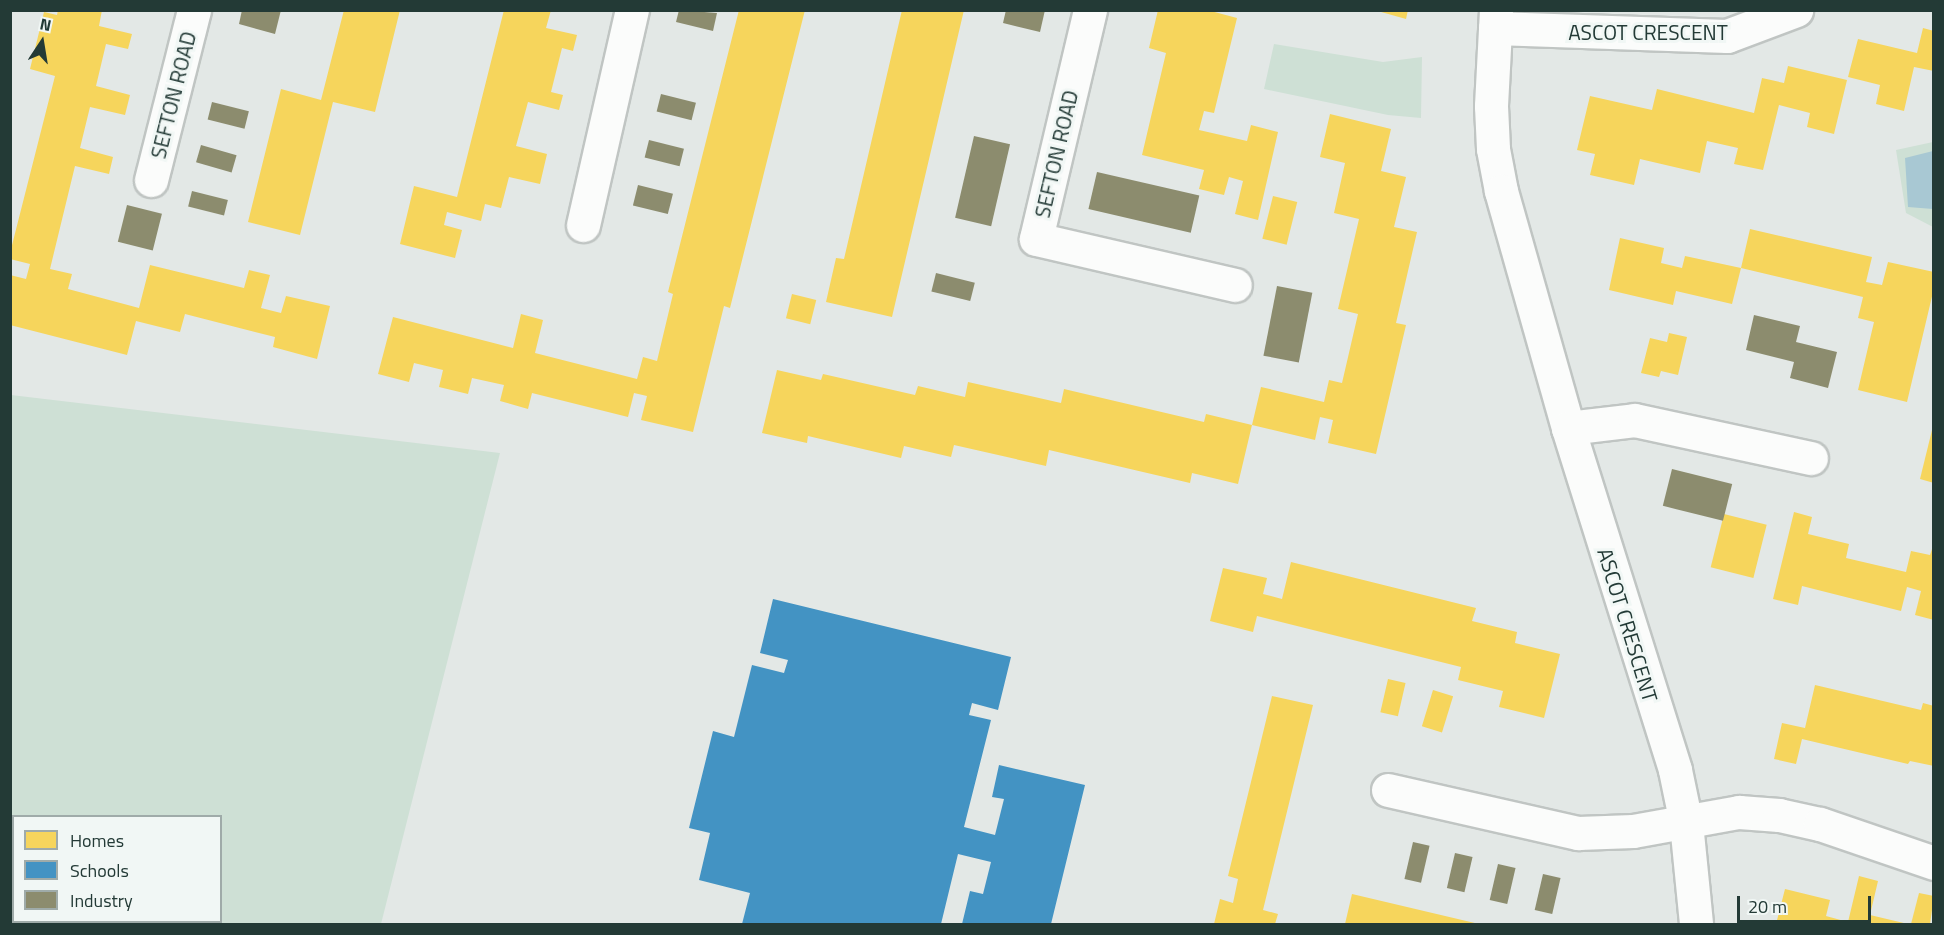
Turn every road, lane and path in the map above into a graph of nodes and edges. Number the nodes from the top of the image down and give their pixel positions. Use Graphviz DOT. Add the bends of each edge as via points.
graph roads {
  1 [pos="194,10"];
  2 [pos="632,10"];
  3 [pos="1090,10"];
  4 [pos="1796,10"];
  5 [pos="1496,20"];
  6 [pos="151,180"];
  7 [pos="583,225"];
  8 [pos="1235,285"];
  9 [pos="1568,428"];
  10 [pos="1811,458"];
  11 [pos="1388,790"];
  12 [pos="1686,823"];
  13 [pos="1934,863"];
  14 [pos="1696,924"];
  1 -- 6 [label="street, SEFTON ROAD"];
  2 -- 7 [label="street"];
  3 -- 8 [label="street, SEFTON ROAD" via="1036,239"];
  4 -- 5 [label="street, ASCOT CRESCENT" via="1727,36"];
  5 -- 9 [label="street, ASCOT CRESCENT" via="1493,149"];
  9 -- 10 [label="street" via="1635,420"];
  9 -- 12 [label="street, ASCOT CRESCENT" via="1675,770"];
  11 -- 12 [label="street" via="1578,833"];
  12 -- 13 [label="street" via="1738,812 1779,815 1820,824"];
  12 -- 14 [label="street, ASCOT CRESCENT"];
}
